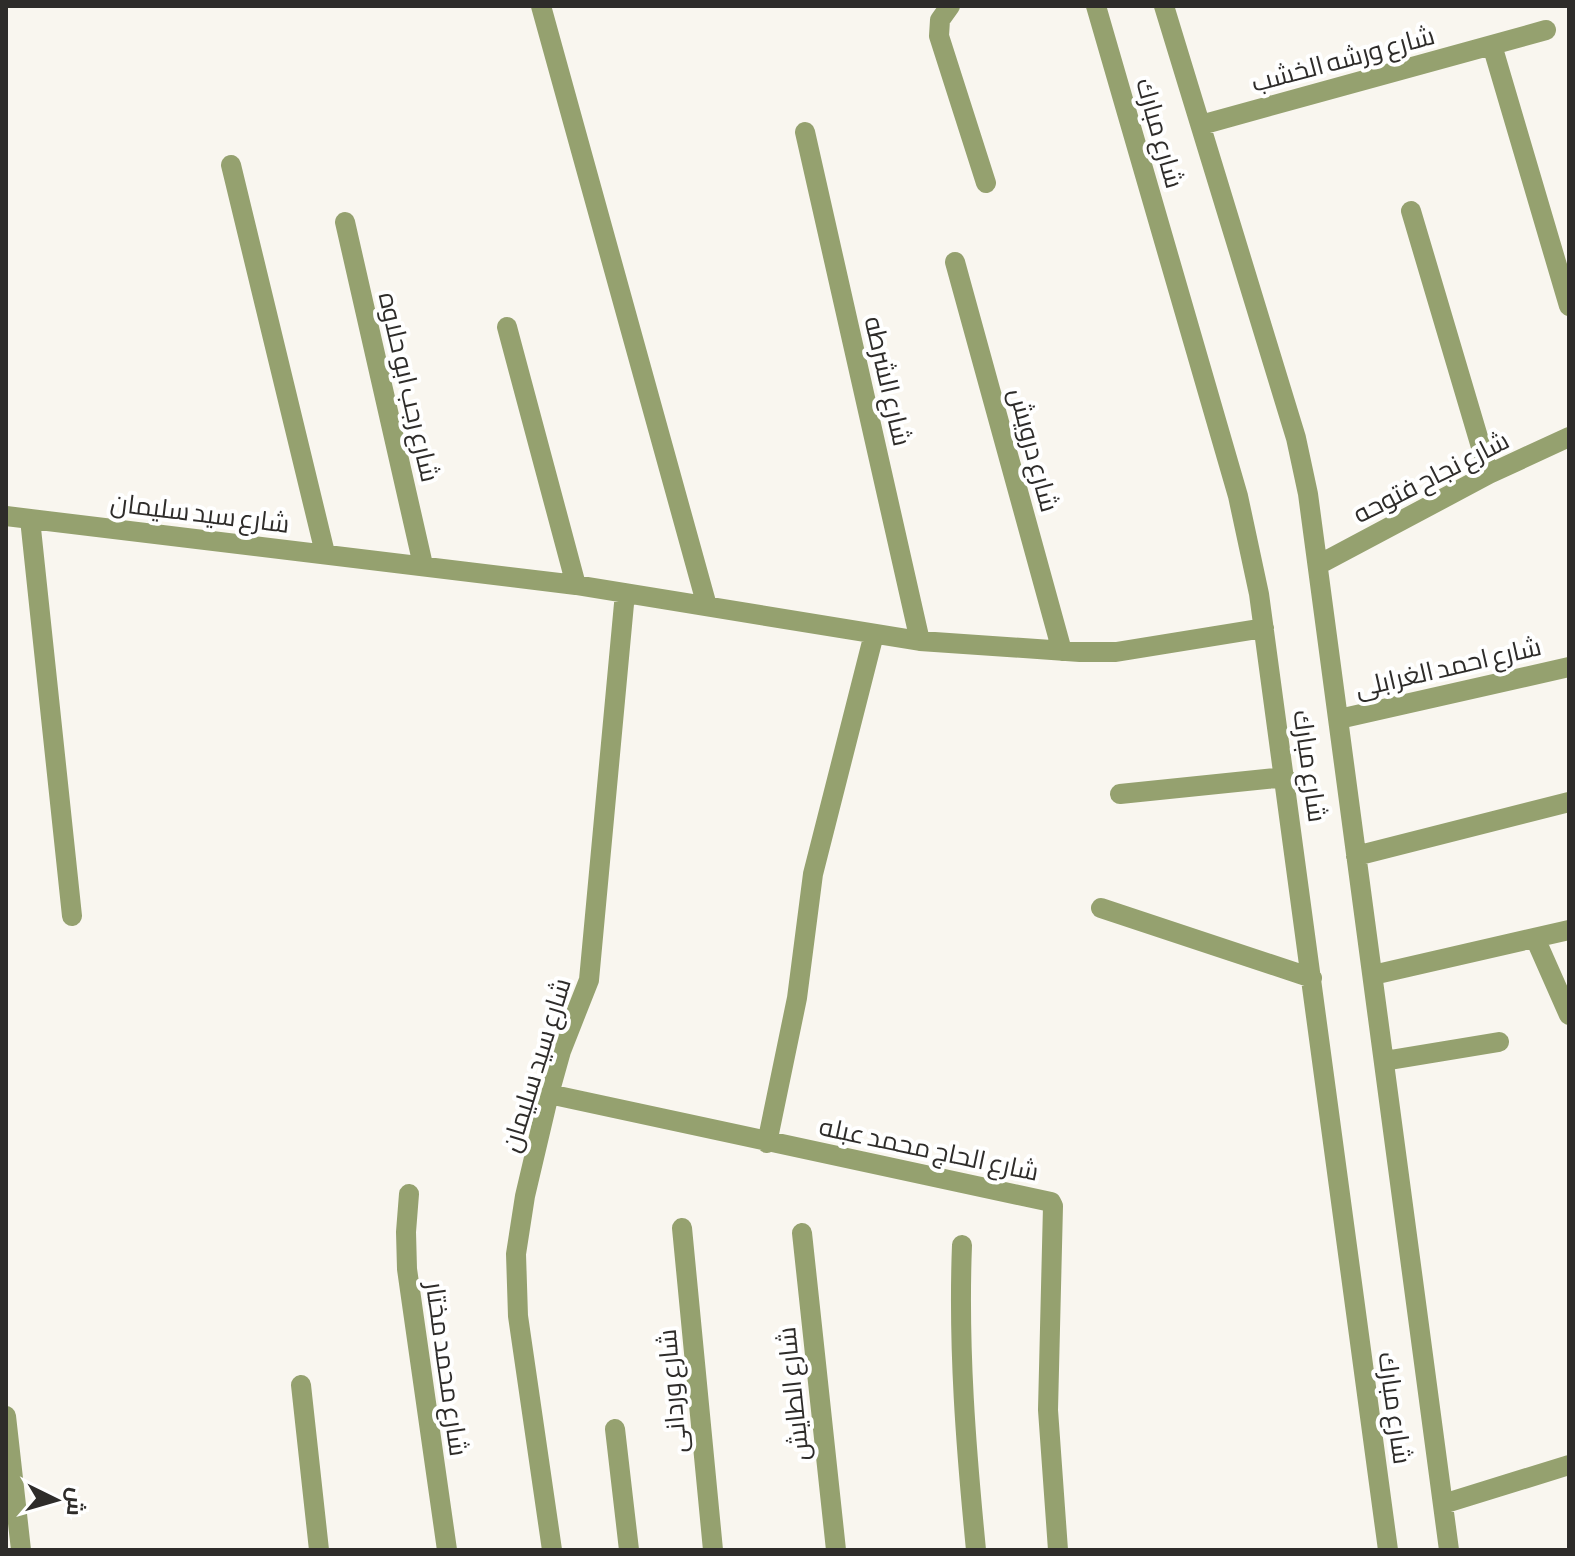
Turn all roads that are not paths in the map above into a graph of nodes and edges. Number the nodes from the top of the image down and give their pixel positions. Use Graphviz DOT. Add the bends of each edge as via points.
graph roads {
  1 [pos="541,6"];
  2 [pos="950,6"];
  3 [pos="1096,6"];
  4 [pos="1164,6"];
  5 [pos="1546,30"];
  6 [pos="1492,45"];
  7 [pos="1201,125"];
  8 [pos="805,132"];
  9 [pos="231,165"];
  10 [pos="986,183"];
  11 [pos="1411,211"];
  12 [pos="345,222"];
  13 [pos="955,262"];
  14 [pos="1569,306"];
  15 [pos="507,327"];
  16 [pos="1569,437"];
  17 [pos="1489,474"];
  18 [pos="6,516"];
  19 [pos="30,519"];
  20 [pos="325,553"];
  21 [pos="423,565"];
  22 [pos="1318,565"];
  23 [pos="576,585"];
  24 [pos="625,593"];
  25 [pos="707,606"];
  26 [pos="1264,628"];
  27 [pos="874,634"];
  28 [pos="920,641"];
  29 [pos="1062,651"];
  30 [pos="1569,667"];
  31 [pos="1339,719"];
  32 [pos="1285,777"];
  33 [pos="1120,794"];
  34 [pos="1569,802"];
  35 [pos="1356,856"];
  36 [pos="1101,908"];
  37 [pos="72,916"];
  38 [pos="1569,930"];
  39 [pos="1535,938"];
  40 [pos="1373,975"];
  41 [pos="1312,978"];
  42 [pos="1569,1015"];
  43 [pos="1499,1042"];
  44 [pos="1384,1061"];
  45 [pos="549,1094"];
  46 [pos="767,1143"];
  47 [pos="409,1194"];
  48 [pos="682,1228"];
  49 [pos="802,1233"];
  50 [pos="962,1245"];
  51 [pos="301,1385"];
  52 [pos="6,1416"];
  53 [pos="615,1429"];
  54 [pos="1569,1465"];
  55 [pos="9,1469"];
  56 [pos="1443,1504"];
  57 [pos="1442,1549"];
  58 [pos="21,1550"];
  59 [pos="319,1550"];
  60 [pos="447,1550"];
  61 [pos="552,1550"];
  62 [pos="629,1550"];
  63 [pos="713,1550"];
  64 [pos="836,1550"];
  65 [pos="976,1550"];
  66 [pos="1058,1550"];
  67 [pos="1388,1550"];
  1 -- 25 [label="street"];
  2 -- 10 [label="street" via="940,20 939,36"];
  3 -- 26 [label="street, شارع مبارك" via="1238,496"];
  4 -- 7 [label="street, شارع مبارك"];
  5 -- 6 [label="street, شارع ورشه الخشب"];
  6 -- 7 [label="street, شارع ورشه الخشب"];
  6 -- 14 [label="street"];
  7 -- 22 [label="street, شارع مبارك" via="1296,438"];
  8 -- 28 [label="street, شارع الشرطه"];
  9 -- 20 [label="street"];
  11 -- 17 [label="street"];
  12 -- 21 [label="street, شارع رجب ابو حلاوه"];
  13 -- 29 [label="street, شارع درويش"];
  15 -- 23 [label="street"];
  16 -- 17 [label="street, شارع نجاح فتوحه"];
  17 -- 22 [label="street, شارع نجاح فتوحه"];
  18 -- 19 [label="street, شارع سيد سليمان"];
  19 -- 20 [label="street, شارع سيد سليمان"];
  19 -- 37 [label="street"];
  20 -- 21 [label="street, شارع سيد سليمان"];
  21 -- 23 [label="street, شارع سيد سليمان"];
  22 -- 31 [label="street, شارع مبارك"];
  23 -- 24 [label="street, شارع سيد سليمان"];
  24 -- 25 [label="street, شارع سيد سليمان"];
  24 -- 45 [label="street, شارع سيد سليمان" via="589,980"];
  25 -- 27 [label="street, شارع سيد سليمان"];
  26 -- 29 [label="street, شارع سيد سليمان" via="1116,652"];
  26 -- 32 [label="street, شارع مبارك"];
  27 -- 28 [label="street, شارع سيد سليمان"];
  27 -- 46 [label="street" via="813,874 797,998"];
  28 -- 29 [label="street, شارع سيد سليمان"];
  30 -- 31 [label="street, شارع احمد الغرابلى"];
  31 -- 35 [label="street, شارع مبارك"];
  32 -- 33 [label="street"];
  32 -- 41 [label="street, شارع مبارك"];
  34 -- 35 [label="street"];
  35 -- 40 [label="street, شارع مبارك"];
  36 -- 41 [label="street"];
  38 -- 39 [label="street"];
  39 -- 40 [label="street"];
  39 -- 42 [label="street"];
  40 -- 44 [label="street, شارع مبارك"];
  41 -- 67 [label="street, شارع مبارك"];
  43 -- 44 [label="street"];
  44 -- 56 [label="street, شارع مبارك"];
  45 -- 46 [label="street, شارع الحاج محمد عبله"];
  45 -- 61 [label="street, شارع سيد سليمان" via="516,1254 518,1316"];
  46 -- 66 [label="street, شارع الحاج محمد عبله" via="1051,1202 1049,1423"];
  47 -- 60 [label="street, شارع محمد مختار" via="407,1269"];
  48 -- 63 [label="street, شارع وردانى"];
  49 -- 64 [label="street, شارع الطايش"];
  50 -- 65 [label="street" via="959,1322"];
  51 -- 59 [label="street"];
  52 -- 55 [label="street"];
  53 -- 62 [label="street"];
  54 -- 56 [label="street"];
  55 -- 58 [label="street"];
  56 -- 57 [label="street, شارع مبارك"];
}
